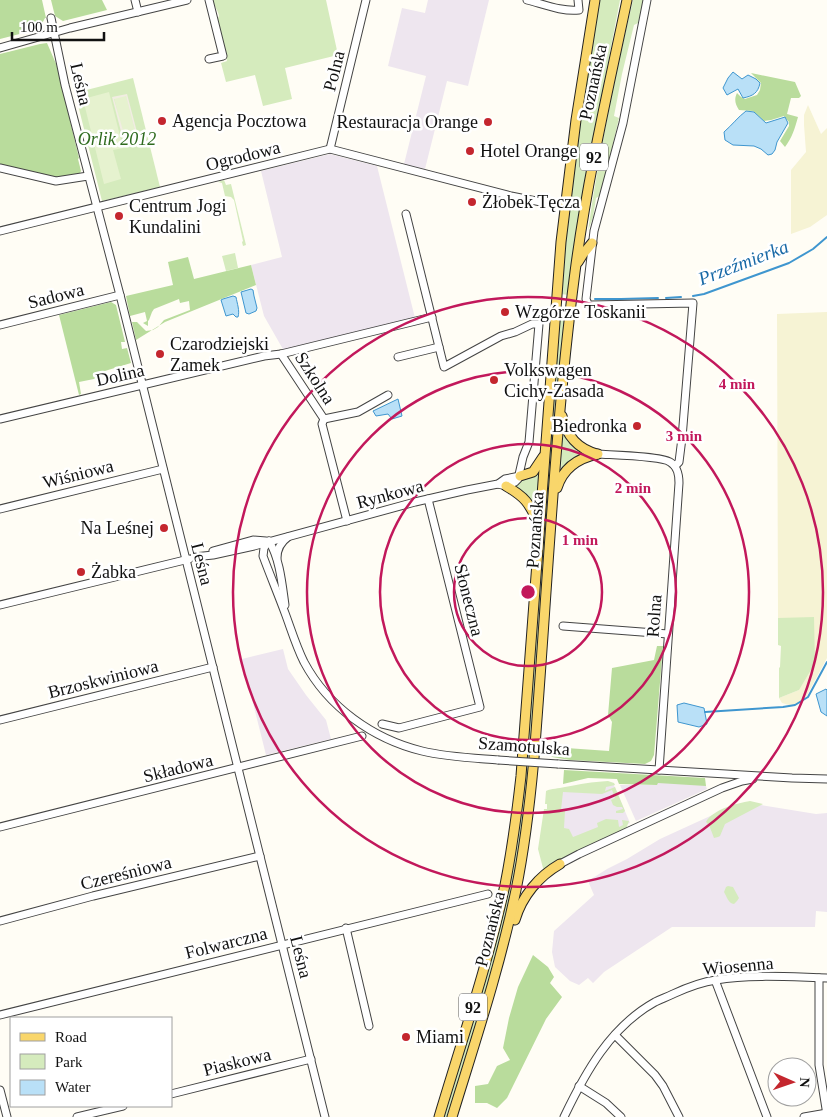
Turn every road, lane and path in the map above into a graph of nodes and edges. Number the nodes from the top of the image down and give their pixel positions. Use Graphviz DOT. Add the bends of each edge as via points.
graph roads {
  1 [pos="135,0"];
  2 [pos="187,0"];
  3 [pos="209,0"];
  4 [pos="366,0"];
  5 [pos="527,0"];
  6 [pos="578,0"];
  7 [pos="595,0"];
  8 [pos="627,0"];
  9 [pos="647,0"];
  10 [pos="138,12"];
  11 [pos="51,18"];
  12 [pos="54,33"];
  13 [pos="0,48"];
  14 [pos="209,59"];
  15 [pos="330,149"];
  16 [pos="0,168"];
  17 [pos="88,176"];
  18 [pos="551,204"];
  19 [pos="97,207"];
  20 [pos="406,214"];
  21 [pos="0,231"];
  22 [pos="592,243"];
  23 [pos="575,272"];
  24 [pos="120,295"];
  25 [pos="588,304"];
  26 [pos="432,317"];
  27 [pos="0,325"];
  28 [pos="439,347"];
  29 [pos="281,354"];
  30 [pos="398,357"];
  31 [pos="142,385"];
  32 [pos="388,395"];
  33 [pos="561,403"];
  34 [pos="0,419"];
  35 [pos="324,420"];
  36 [pos="598,454"];
  37 [pos="545,455"];
  38 [pos="675,466"];
  39 [pos="163,469"];
  40 [pos="520,476"];
  41 [pos="502,485"];
  42 [pos="428,499"];
  43 [pos="553,505"];
  44 [pos="0,509"];
  45 [pos="347,521"];
  46 [pos="539,524"];
  47 [pos="291,535"];
  48 [pos="268,541"];
  49 [pos="233,551"];
  50 [pos="263,556"];
  51 [pos="194,557"];
  52 [pos="185,560"];
  53 [pos="277,560"];
  54 [pos="0,605"];
  55 [pos="286,615"];
  56 [pos="563,626"];
  57 [pos="668,634"];
  58 [pos="213,667"];
  59 [pos="0,720"];
  60 [pos="382,724"];
  61 [pos="362,736"];
  62 [pos="238,766"];
  63 [pos="659,770"];
  64 [pos="769,777"];
  65 [pos="827,779"];
  66 [pos="0,827"];
  67 [pos="260,856"];
  68 [pos="560,864"];
  69 [pos="488,894"];
  70 [pos="0,921"];
  71 [pos="346,928"];
  72 [pos="282,944"];
  73 [pos="502,950"];
  74 [pos="818,978"];
  75 [pos="827,978"];
  76 [pos="715,980"];
  77 [pos="0,1015"];
  78 [pos="369,1026"];
  79 [pos="614,1035"];
  80 [pos="311,1059"];
  81 [pos="579,1086"];
  82 [pos="0,1090"];
  83 [pos="172,1094"];
  84 [pos="119,1107"];
  85 [pos="827,1114"];
  86 [pos="7,1117"];
  87 [pos="77,1117"];
  88 [pos="325,1117"];
  89 [pos="439,1117"];
  90 [pos="452,1117"];
  91 [pos="564,1117"];
  92 [pos="621,1117"];
  93 [pos="679,1117"];
  94 [pos="768,1117"];
  95 [pos="804,1117"];
  1 -- 10 [label="street"];
  2 -- 10 [label="street"];
  3 -- 14 [label="street" via="223,56"];
  4 -- 15 [label="street, Polna"];
  5 -- 6 [label="street" via="579,10"];
  7 -- 37 [label="main road, Poznańska / 92" via="578,100 562,231"];
  8 -- 23 [label="main road, Poznańska / 92" via="585,202"];
  9 -- 22 [label="street, Poznańska" via="623,123"];
  10 -- 12 [label="street"];
  11 -- 12 [label="street, Leśna"];
  12 -- 13 [label="street"];
  12 -- 17 [label="street, Leśna"];
  15 -- 18 [label="street, Ogrodowa"];
  15 -- 19 [label="street, Ogrodowa"];
  16 -- 17 [label="street" via="56,182"];
  17 -- 19 [label="street, Leśna"];
  19 -- 21 [label="street, Ogrodowa"];
  19 -- 24 [label="street, Leśna"];
  20 -- 26 [label="street"];
  22 -- 23 [label="main road" via="580,258"];
  22 -- 25 [label="street, Poznańska" via="586,296"];
  23 -- 33 [label="main road, Poznańska / 92"];
  24 -- 27 [label="street, Sadowa"];
  24 -- 31 [label="street, Leśna"];
  25 -- 38 [label="street, Rolna" via="693,303 682,438 679,462"];
  26 -- 28 [label="street"];
  26 -- 29 [label="street, Dolina"];
  28 -- 30 [label="street"];
  28 -- 40 [label="street, Poznańska" via="444,367 501,336 539,324 529,442"];
  29 -- 31 [label="street, Dolina"];
  29 -- 35 [label="street, Szkolna"];
  31 -- 34 [label="street, Dolina"];
  31 -- 39 [label="street, Leśna"];
  32 -- 35 [label="street" via="358,412"];
  33 -- 36 [label="main road" via="569,435 583,448"];
  33 -- 43 [label="main road, Poznańska / 92"];
  35 -- 45 [label="street" via="322,424"];
  36 -- 38 [label="street" via="665,459"];
  36 -- 43 [label="main road" via="581,459 567,469 558,484"];
  37 -- 40 [label="main road" via="535,470"];
  37 -- 46 [label="main road, Poznańska / 92"];
  38 -- 57 [label="street, Rolna" via="679,477"];
  39 -- 44 [label="street, Wiśniowa"];
  39 -- 52 [label="street, Leśna"];
  40 -- 41 [label="street, Rynkowa" via="505,479"];
  41 -- 42 [label="street, Rynkowa"];
  41 -- 46 [label="main road" via="524,499"];
  42 -- 45 [label="street, Rynkowa"];
  42 -- 60 [label="street, Słoneczna" via="480,707 399,728"];
  43 -- 73 [label="main road, Poznańska / 92" via="530,800 519,878"];
  45 -- 47 [label="street, Rynkowa"];
  46 -- 89 [label="main road, Poznańska / 92" via="512,849 492,941"];
  47 -- 48 [label="street, Rynkowa"];
  47 -- 53 [label="street" via="279,547"];
  48 -- 49 [label="street, Rynkowa"];
  48 -- 50 [label="street"];
  48 -- 51 [label="street, Rynkowa" via="253,540"];
  48 -- 53 [label="street, Szamotulska"];
  49 -- 50 [label="street" via="249,550"];
  49 -- 51 [label="street, Rynkowa"];
  50 -- 55 [label="street, Szamotulska"];
  51 -- 52 [label="street, Rynkowa"];
  52 -- 54 [label="street, Rynkowa"];
  52 -- 58 [label="street, Leśna"];
  53 -- 55 [label="street, Szamotulska"];
  55 -- 63 [label="street, Szamotulska, bridge" via="299,651 328,695 362,725 390,740 422,751 450,755"];
  56 -- 57 [label="street"];
  57 -- 63 [label="street, Rolna"];
  58 -- 59 [label="street, Brzoskwiniowa"];
  58 -- 62 [label="street, Leśna"];
  61 -- 62 [label="street, Składowa"];
  62 -- 66 [label="street, Składowa"];
  62 -- 67 [label="street, Leśna"];
  63 -- 64 [label="street, Szamotulska"];
  64 -- 65 [label="street, Szamotulska"];
  64 -- 68 [label="street" via="720,788"];
  67 -- 70 [label="street, Czereśniowa"];
  67 -- 72 [label="street, Leśna"];
  68 -- 73 [label="main road" via="527,894"];
  69 -- 71 [label="street, Folwarczna"];
  71 -- 72 [label="street, Folwarczna"];
  71 -- 78 [label="street"];
  72 -- 77 [label="street, Folwarczna"];
  72 -- 80 [label="street, Leśna"];
  73 -- 90 [label="main road, Poznańska / 92"];
  74 -- 75 [label="street, Wiosenna"];
  74 -- 76 [label="street, Wiosenna"];
  74 -- 85 [label="street" via="819,1065"];
  76 -- 79 [label="street, Wiosenna" via="688,987 655,1002"];
  76 -- 94 [label="street"];
  79 -- 81 [label="street, Wiosenna"];
  79 -- 93 [label="street" via="655,1075"];
  80 -- 83 [label="street, Piaskowa"];
  80 -- 88 [label="street, Leśna"];
  81 -- 91 [label="street, Wiosenna"];
  81 -- 92 [label="street"];
  82 -- 86 [label="street"];
  84 -- 87 [label="street"];
  85 -- 95 [label="street"];
}
